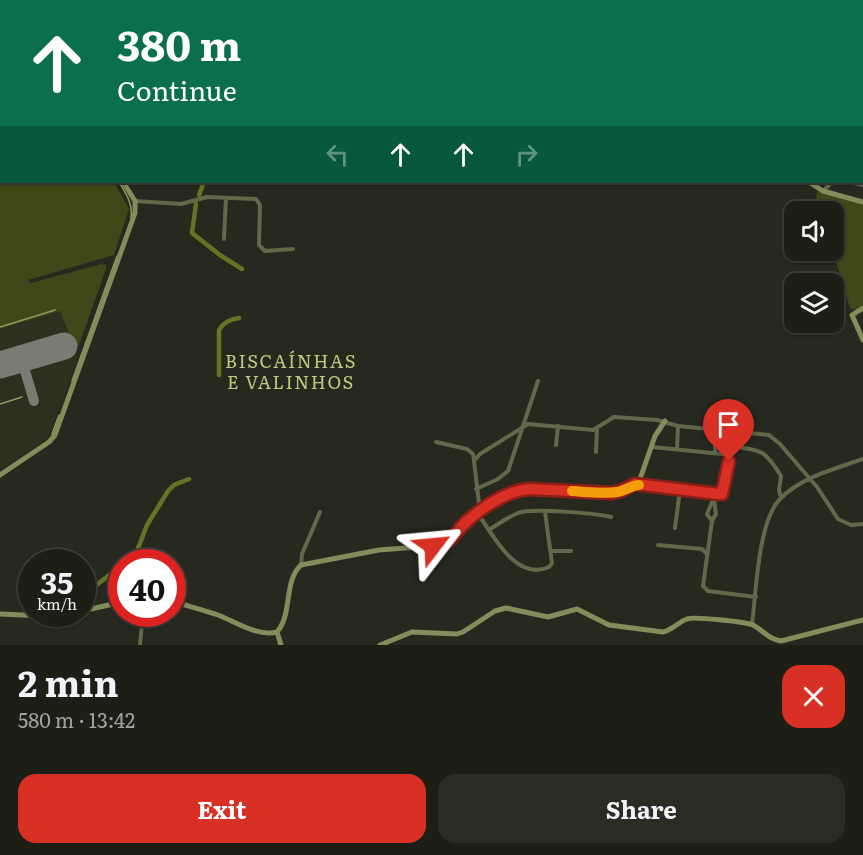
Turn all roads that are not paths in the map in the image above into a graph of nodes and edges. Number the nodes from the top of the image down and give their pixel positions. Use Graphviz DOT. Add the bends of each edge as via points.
graph roads {
  1 [pos="124,183"];
  2 [pos="811,183"];
  3 [pos="831,183"];
  4 [pos="824,191"];
  5 [pos="226,198"];
  6 [pos="135,201"];
  7 [pos="863,202"];
  8 [pos="222,238"];
  9 [pos="292,249"];
  10 [pos="863,308"];
  11 [pos="863,339"];
  12 [pos="538,381"];
  13 [pos="665,421"];
  14 [pos="558,426"];
  15 [pos="678,426"];
  16 [pos="522,427"];
  17 [pos="597,429"];
  18 [pos="716,429"];
  19 [pos="735,430"];
  20 [pos="436,442"];
  21 [pos="556,445"];
  22 [pos="652,447"];
  23 [pos="733,447"];
  24 [pos="677,449"];
  25 [pos="596,452"];
  26 [pos="715,453"];
  27 [pos="732,455"];
  28 [pos="863,459"];
  29 [pos="474,461"];
  30 [pos="0,475"];
  31 [pos="810,478"];
  32 [pos="635,484"];
  33 [pos="476,489"];
  34 [pos="680,490"];
  35 [pos="713,494"];
  36 [pos="781,498"];
  37 [pos="320,512"];
  38 [pos="545,512"];
  39 [pos="479,513"];
  40 [pos="611,517"];
  41 [pos="863,524"];
  42 [pos="675,528"];
  43 [pos="489,530"];
  44 [pos="658,545"];
  45 [pos="551,551"];
  46 [pos="571,551"];
  47 [pos="707,553"];
  48 [pos="301,565"];
  49 [pos="756,597"];
  50 [pos="186,605"];
  51 [pos="0,614"];
  52 [pos="18,615"];
  53 [pos="863,620"];
  54 [pos="752,625"];
  55 [pos="142,627"];
  56 [pos="277,633"];
  57 [pos="140,645"];
  58 [pos="281,645"];
  59 [pos="380,645"];
  1 -- 6 [label="street"];
  2 -- 4 [label="street"];
  3 -- 4 [label="street"];
  4 -- 7 [label="street"];
  5 -- 6 [label="street" via="207,197 181,204"];
  5 -- 8 [label="street"];
  5 -- 9 [label="street" via="259,201 258,241 262,249"];
  6 -- 30 [label="street" via="131,226 55,435"];
  10 -- 11 [label="street" via="852,315"];
  12 -- 16 [label="street"];
  13 -- 15 [label="street"];
  13 -- 17 [label="street" via="614,417"];
  13 -- 22 [label="street"];
  14 -- 16 [label="street"];
  14 -- 17 [label="street"];
  14 -- 21 [label="street"];
  15 -- 18 [label="street"];
  15 -- 24 [label="street"];
  16 -- 29 [label="street"];
  16 -- 33 [label="street" via="504,476"];
  17 -- 25 [label="street"];
  18 -- 19 [label="street"];
  18 -- 26 [label="street"];
  19 -- 23 [label="street"];
  19 -- 31 [label="street" via="773,438"];
  20 -- 29 [label="street" via="471,451"];
  22 -- 24 [label="street"];
  22 -- 32 [label="street" via="644,472"];
  23 -- 27 [label="street"];
  23 -- 36 [label="street" via="764,453 781,476"];
  24 -- 26 [label="street"];
  26 -- 27 [label="street"];
  27 -- 35 [label="street" via="724,492"];
  28 -- 31 [label="street"];
  29 -- 33 [label="street"];
  31 -- 36 [label="street"];
  31 -- 41 [label="street" via="838,519 851,525"];
  32 -- 34 [label="street"];
  32 -- 39 [label="street" via="612,493 522,490 504,496"];
  33 -- 39 [label="street"];
  34 -- 35 [label="street"];
  34 -- 42 [label="street"];
  35 -- 47 [label="street"];
  36 -- 49 [label="street" via="765,525"];
  37 -- 48 [label="street"];
  38 -- 40 [label="street"];
  38 -- 43 [label="street" via="518,513"];
  38 -- 45 [label="street"];
  39 -- 43 [label="street"];
  39 -- 48 [label="street" via="445,544 359,552"];
  43 -- 45 [label="street" via="508,556 526,567 549,567"];
  44 -- 47 [label="street" via="702,549"];
  45 -- 46 [label="street"];
  47 -- 49 [label="street" via="705,589"];
  48 -- 56 [label="street" via="292,580"];
  49 -- 54 [label="street"];
  50 -- 56 [label="street" via="257,631"];
  51 -- 52 [label="street"];
  53 -- 54 [label="street" via="782,641 768,637"];
  54 -- 59 [label="street" via="689,618 670,631 656,632 609,625 577,609 548,617 506,608 457,634 412,632"];
  55 -- 57 [label="street"];
  56 -- 58 [label="street"];
}
